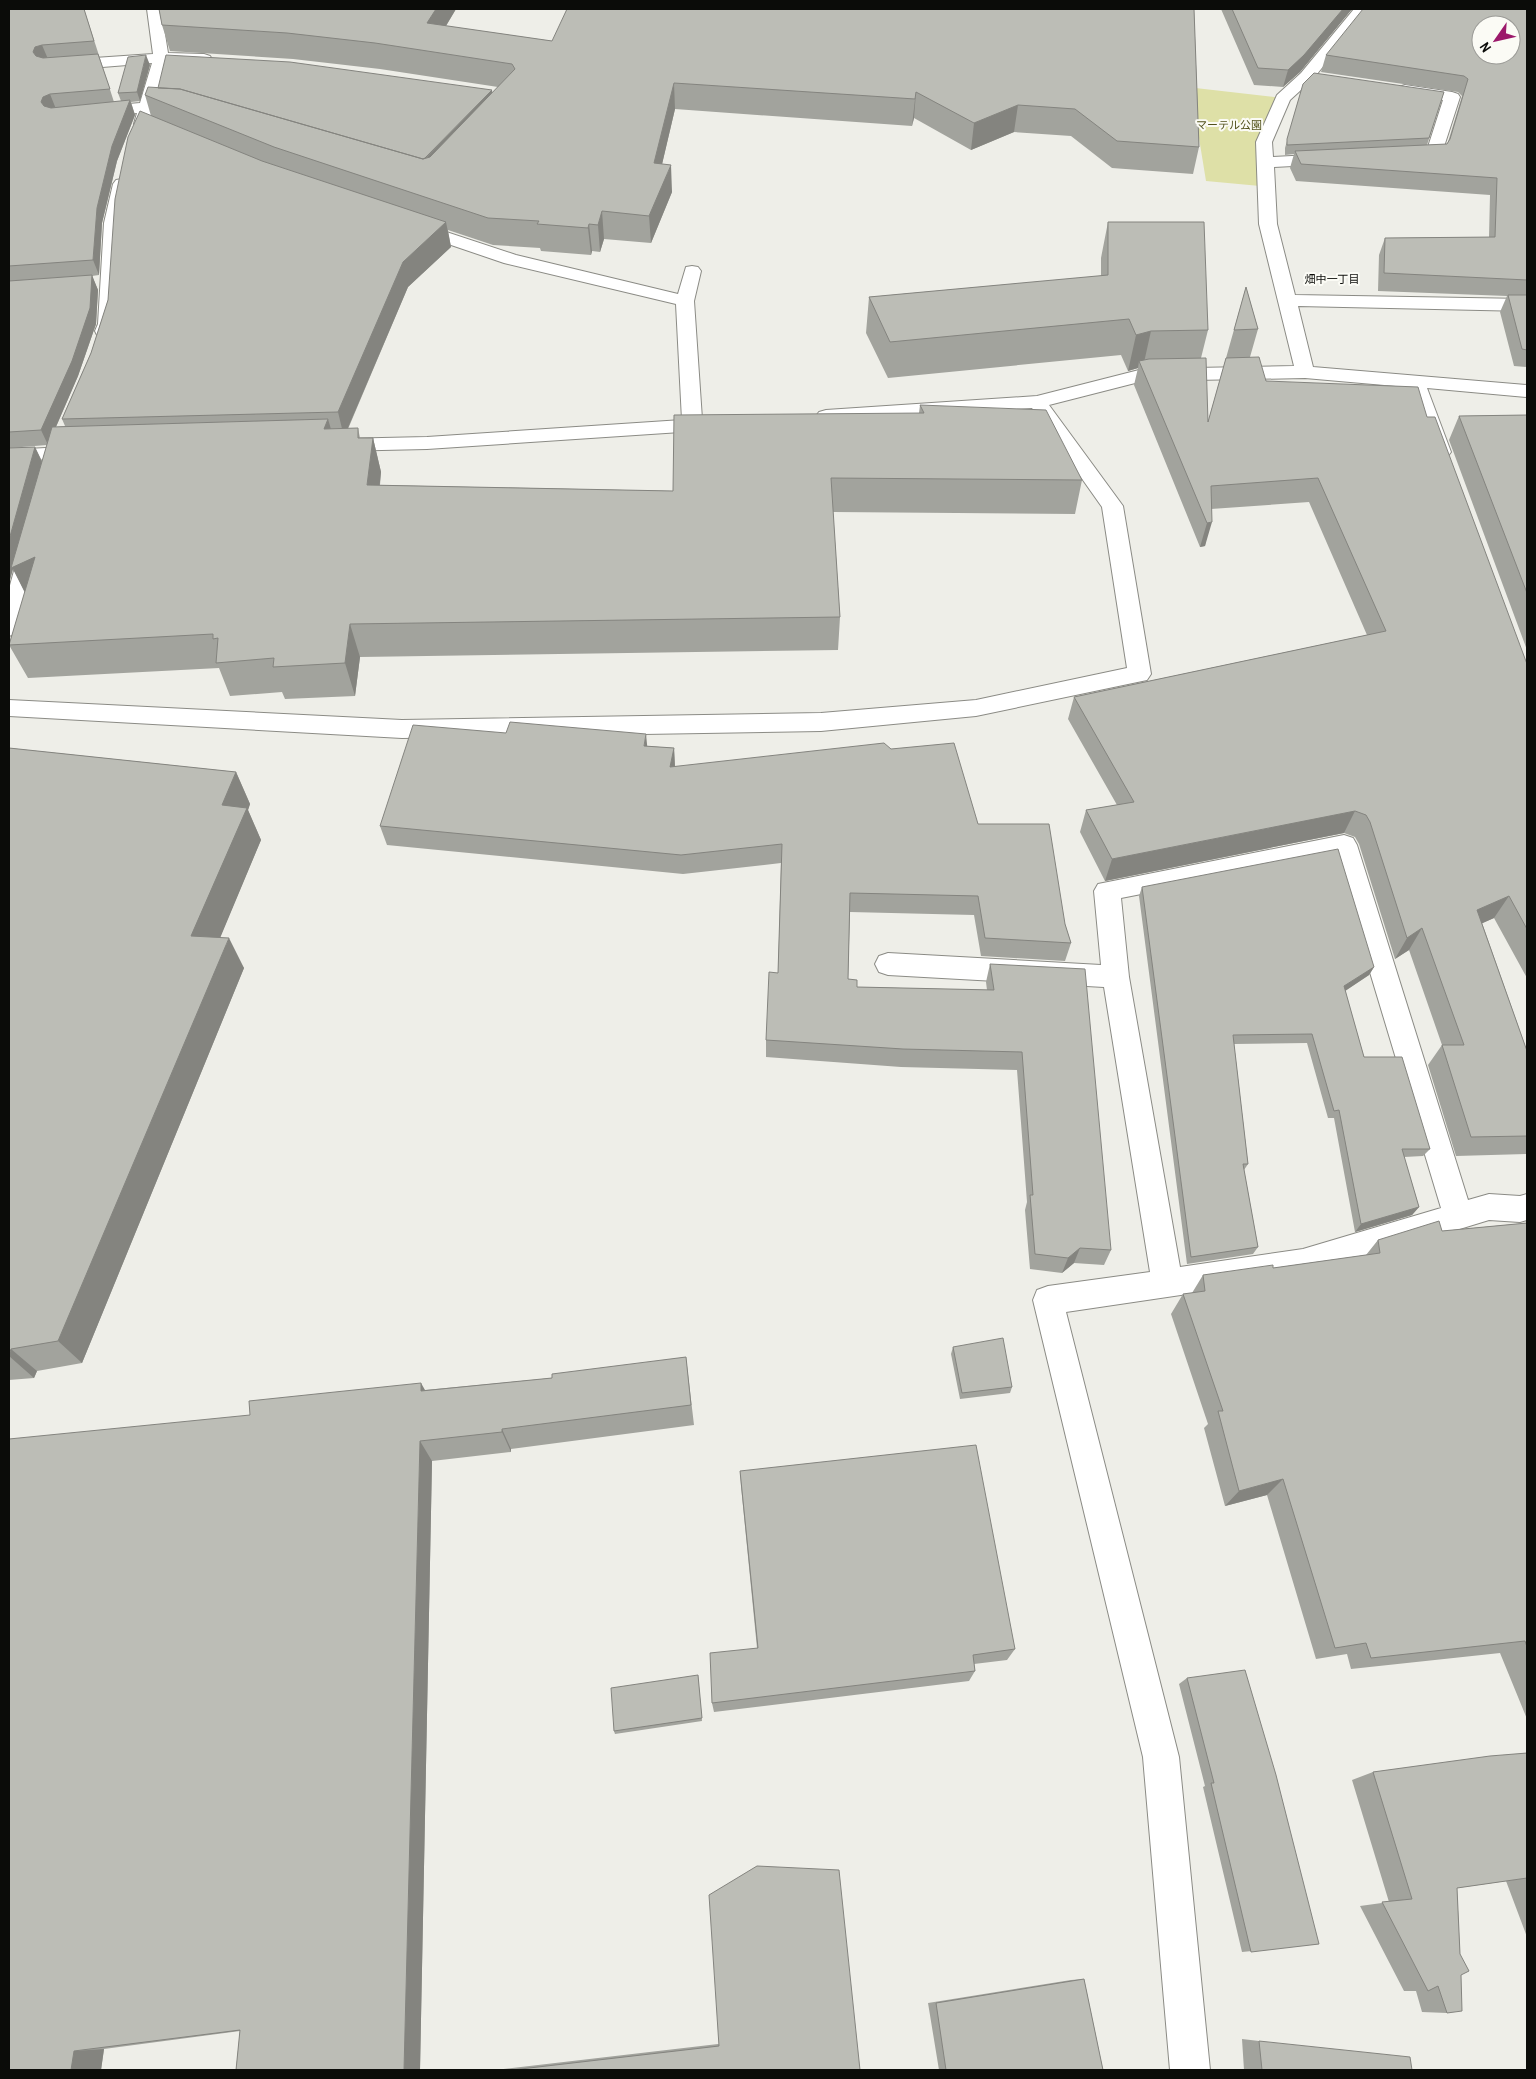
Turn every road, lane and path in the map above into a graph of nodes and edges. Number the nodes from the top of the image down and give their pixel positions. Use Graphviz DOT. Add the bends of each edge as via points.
graph roads {
  1 [pos="154,9"];
  2 [pos="1362,9"];
  3 [pos="161,58"];
  4 [pos="220,60"];
  5 [pos="48,66"];
  6 [pos="1307,76"];
  7 [pos="1326,79"];
  8 [pos="1394,88"];
  9 [pos="149,107"];
  10 [pos="200,112"];
  11 [pos="84,113"];
  12 [pos="142,125"];
  13 [pos="160,133"];
  14 [pos="134,143"];
  15 [pos="1394,157"];
  16 [pos="1344,159"];
  17 [pos="1264,162"];
  18 [pos="125,170"];
  19 [pos="398,221"];
  20 [pos="692,270"];
  21 [pos="1288,300"];
  22 [pos="686,301"];
  23 [pos="1527,305"];
  24 [pos="98,351"];
  25 [pos="1305,372"];
  26 [pos="1415,381"];
  27 [pos="1527,391"];
  28 [pos="1037,402"];
  29 [pos="810,417"];
  30 [pos="732,422"];
  31 [pos="692,425"];
  32 [pos="320,446"];
  33 [pos="96,452"];
  34 [pos="9,456"];
  35 [pos="1449,474"];
  36 [pos="34,536"];
  37 [pos="9,628"];
  38 [pos="9,708"];
  39 [pos="888,964"];
  40 [pos="1116,977"];
  41 [pos="1527,1207"];
  42 [pos="1460,1217"];
  43 [pos="1167,1283"];
  44 [pos="1190,2070"];
  1 -- 3 [label="street"];
  2 -- 6 [label="street"];
  3 -- 4 [label="street"];
  3 -- 5 [label="street"];
  3 -- 9 [label="street"];
  6 -- 7 [label="street"];
  6 -- 17 [label="street" via="1282,98 1264,142"];
  8 -- 15 [label="street" via="1452,97 1434,155"];
  9 -- 10 [label="street"];
  9 -- 11 [label="street"];
  9 -- 12 [label="street"];
  12 -- 13 [label="street"];
  12 -- 14 [label="street"];
  16 -- 17 [label="street"];
  17 -- 21 [label="street" via="1268,224"];
  18 -- 24 [label="street" via="100,282 107,324"];
  19 -- 22 [label="street" via="510,259"];
  20 -- 22 [label="street"];
  21 -- 23 [label="street"];
  21 -- 25 [label="street"];
  22 -- 31 [label="street"];
  25 -- 26 [label="street"];
  25 -- 28 [label="street" via="1143,375"];
  26 -- 27 [label="street"];
  26 -- 35 [label="street"];
  28 -- 29 [label="street"];
  28 -- 38 [label="street" via="1112,506 1138,674 976,708 821,722 402,729"];
  30 -- 31 [label="street"];
  31 -- 32 [label="street" via="427,443"];
  33 -- 34 [label="street"];
  36 -- 37 [label="street"];
  39 -- 40 [label="street"];
  40 -- 42 [label="street" via="1108,891 1344,845"];
  40 -- 43 [label="street"];
  41 -- 42 [label="street" via="1489,1207"];
  42 -- 43 [label="street" via="1303,1263"];
  43 -- 44 [label="street" via="1048,1300 1161,1757"];
}
